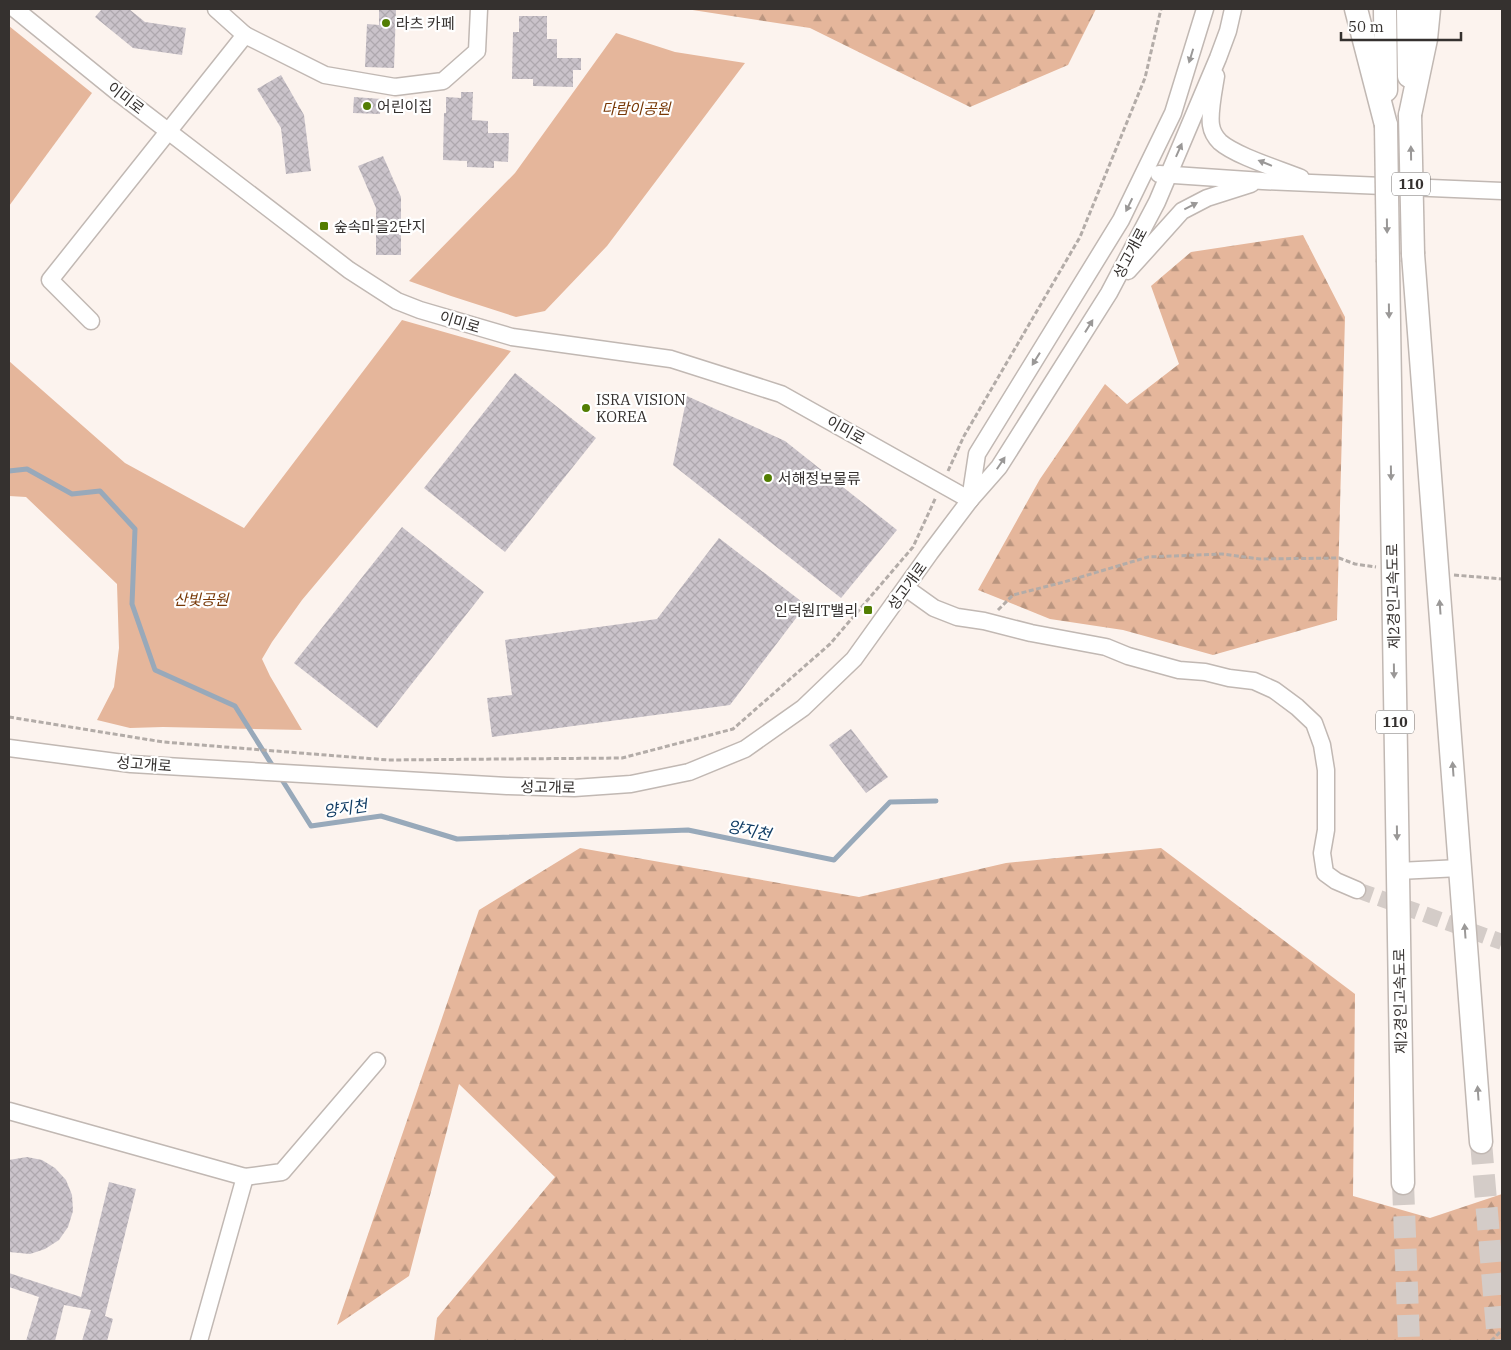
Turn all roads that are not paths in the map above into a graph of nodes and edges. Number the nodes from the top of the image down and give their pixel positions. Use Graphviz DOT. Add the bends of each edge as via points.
graph roads {
  1 [pos="15,9"];
  2 [pos="216,9"];
  3 [pos="479,9"];
  4 [pos="1205,9"];
  5 [pos="1233,9"];
  6 [pos="1356,9"];
  7 [pos="1385,9"];
  8 [pos="1408,9"];
  9 [pos="1429,9"];
  10 [pos="245,35"];
  11 [pos="1218,58"];
  12 [pos="1410,115"];
  13 [pos="1386,125"];
  14 [pos="167,131"];
  15 [pos="1144,173"];
  16 [pos="1168,175"];
  17 [pos="1263,181"];
  18 [pos="1310,182"];
  19 [pos="1502,191"];
  20 [pos="1110,291"];
  21 [pos="91,321"];
  22 [pos="970,500"];
  23 [pos="906,588"];
  24 [pos="9,748"];
  25 [pos="1460,868"];
  26 [pos="1398,871"];
  27 [pos="1357,890"];
  28 [pos="377,1061"];
  29 [pos="9,1111"];
  30 [pos="1482,1142"];
  31 [pos="245,1177"];
  32 [pos="1404,1183"];
  33 [pos="199,1341"];
  1 -- 14 [label="street, 이미로"];
  2 -- 10 [label="street"];
  3 -- 10 [label="street" via="477,51 444,80 395,88 325,76"];
  4 -- 15 [label="street, 성고개로, one-way" via="1173,114"];
  5 -- 11 [label="street, 성고개로"];
  6 -- 13 [label="highway"];
  7 -- 13 [label="highway, 제2경인고속도로 / 110"];
  8 -- 12 [label="highway, 110"];
  9 -- 12 [label="highway"];
  10 -- 14 [label="street"];
  16 -- 11 [label="street, 성고개로, one-way"];
  18 -- 11 [label="street, one-way" via="1237,152 1213,133 1211,121"];
  25 -- 12 [label="highway, 110, one-way, bridge" via="1413,254"];
  13 -- 26 [label="highway, 제2경인고속도로 / 110, one-way, bridge"];
  14 -- 21 [label="street" via="50,280"];
  14 -- 22 [label="street, 이미로" via="349,270 397,301 512,338 671,359 781,394"];
  15 -- 16 [label="street"];
  15 -- 22 [label="street, 성고개로, one-way" via="1121,220 977,454"];
  16 -- 17 [label="street"];
  16 -- 20 [label="street, 성고개로"];
  17 -- 18 [label="street"];
  20 -- 17 [label="street, one-way" via="1182,211 1207,198"];
  18 -- 19 [label="street"];
  22 -- 20 [label="street, 성고개로, one-way" via="999,467"];
  22 -- 23 [label="street, 성고개로"];
  23 -- 24 [label="street, 성고개로" via="854,659 803,708 745,749 690,772 631,784 574,788 507,786 131,764"];
  23 -- 27 [label="street" via="934,608 957,617 1106,647 1179,670 1254,680 1281,696 1314,723 1322,745 1326,770 1326,830 1322,853 1325,872"];
  25 -- 26 [label="street"];
  30 -- 25 [label="highway, 110, one-way"];
  26 -- 32 [label="highway, 제2경인고속도로 / 110"];
  28 -- 31 [label="street" via="282,1172"];
  29 -- 31 [label="street"];
  31 -- 33 [label="street"];
}
